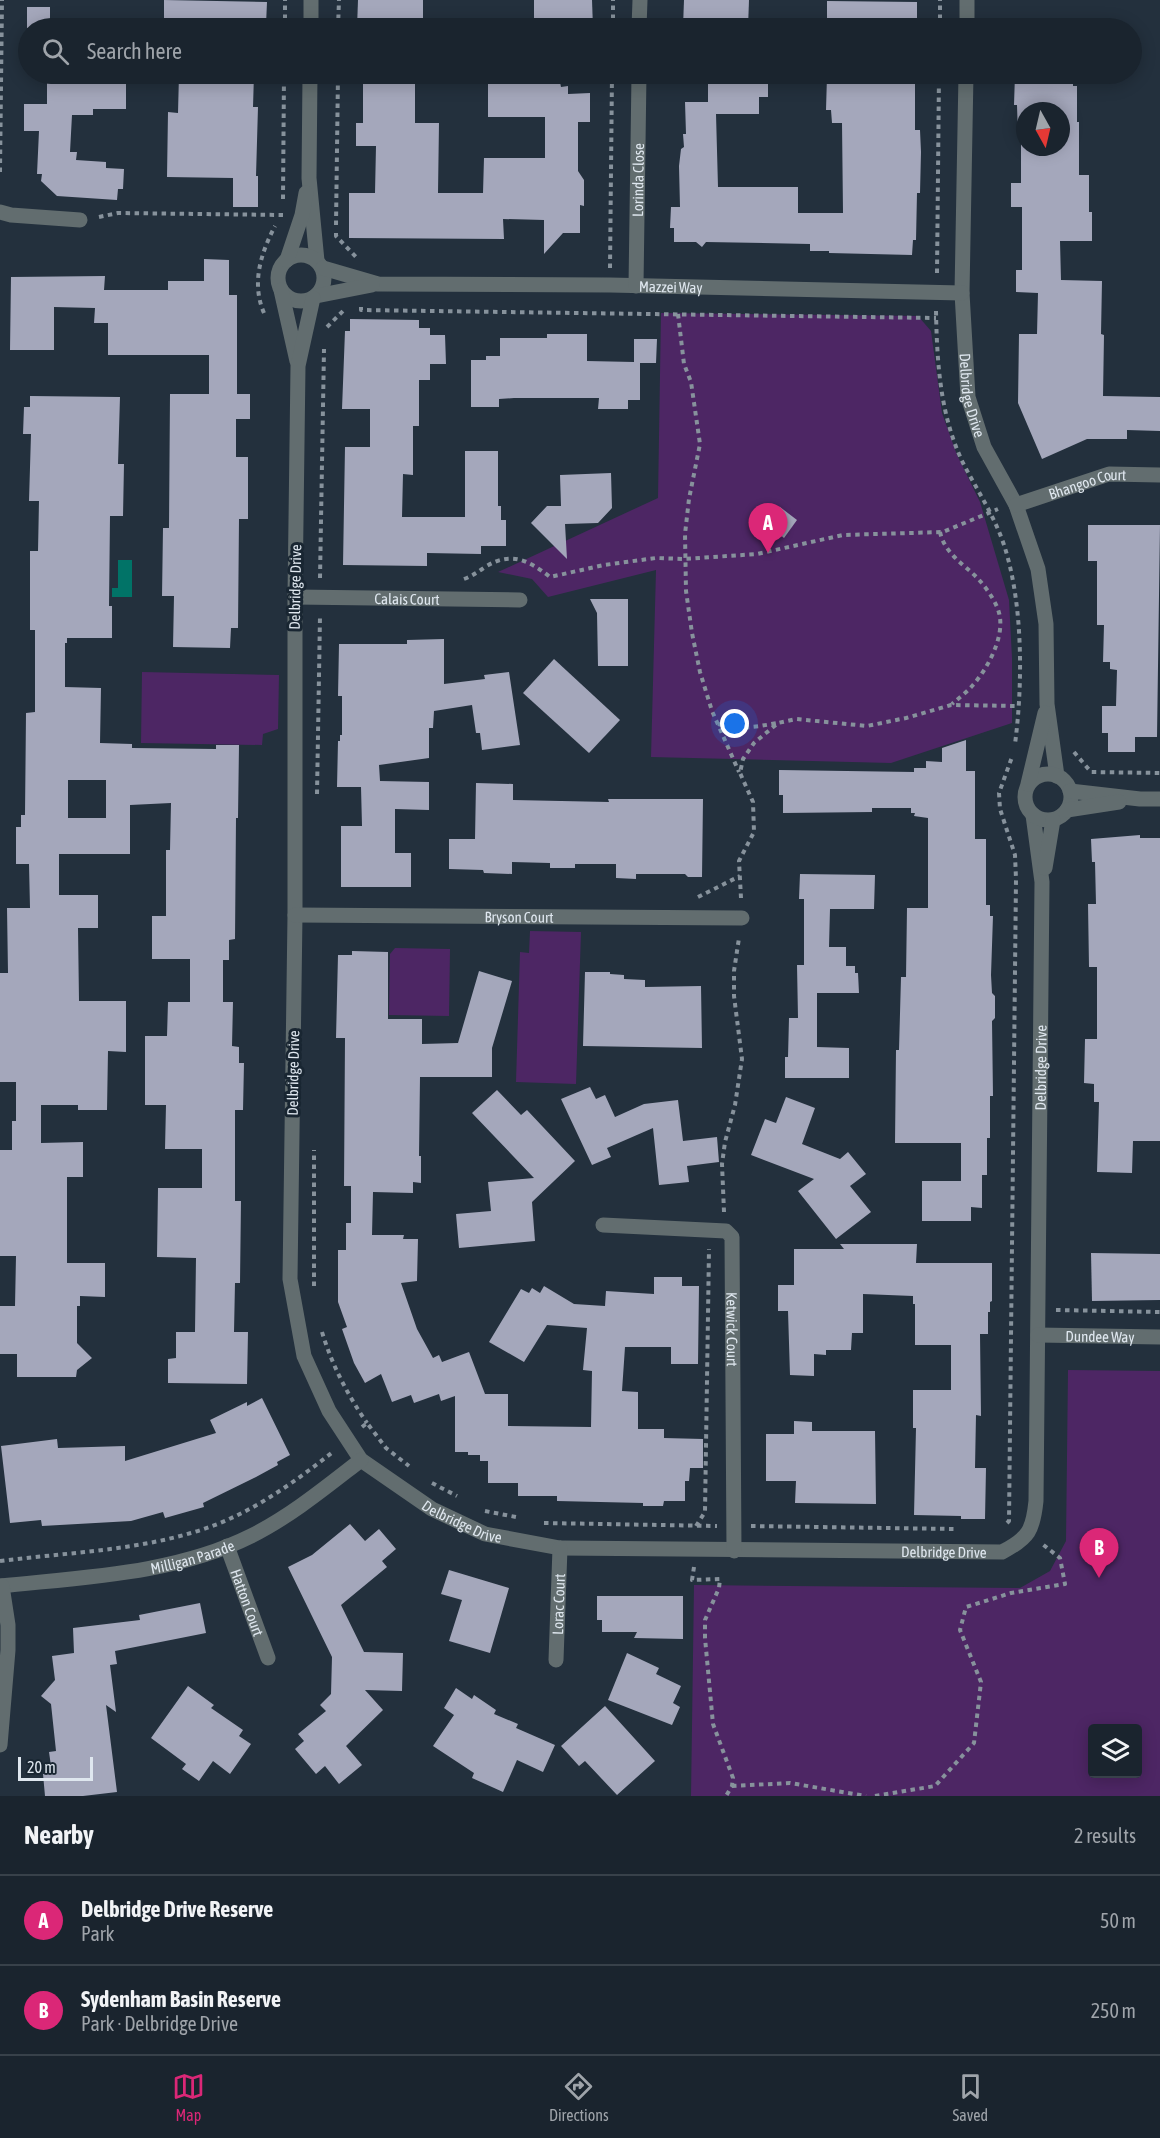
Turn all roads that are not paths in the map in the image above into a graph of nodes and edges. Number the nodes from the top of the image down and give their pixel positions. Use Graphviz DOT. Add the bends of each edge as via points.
graph roads {
  1 [pos="311,0"];
  2 [pos="640,0"];
  3 [pos="968,0"];
  4 [pos="311,18"];
  5 [pos="639,18"];
  6 [pos="967,18"];
  7 [pos="310,84"];
  8 [pos="639,84"];
  9 [pos="966,84"];
  10 [pos="309,178"];
  11 [pos="0,212"];
  12 [pos="80,220"];
  13 [pos="287,260"];
  14 [pos="320,265"];
  15 [pos="378,284"];
  16 [pos="636,286"];
  17 [pos="281,290"];
  18 [pos="962,293"];
  19 [pos="315,297"];
  20 [pos="298,366"];
  21 [pos="1160,475"];
  22 [pos="1017,505"];
  23 [pos="295,597"];
  24 [pos="520,600"];
  25 [pos="1047,704"];
  26 [pos="1057,776"];
  27 [pos="1028,784"];
  28 [pos="1070,791"];
  29 [pos="1140,799"];
  30 [pos="1160,799"];
  31 [pos="1067,810"];
  32 [pos="1033,815"];
  33 [pos="1053,820"];
  34 [pos="1042,882"];
  35 [pos="295,915"];
  36 [pos="742,918"];
  37 [pos="603,1225"];
  38 [pos="1038,1335"];
  39 [pos="1160,1336"];
  40 [pos="361,1460"];
  41 [pos="227,1546"];
  42 [pos="560,1548"];
  43 [pos="734,1551"];
  44 [pos="1,1586"];
  45 [pos="268,1659"];
  46 [pos="556,1660"];
  47 [pos="0,1745"];
  1 -- 4 [label="street"];
  2 -- 5 [label="street"];
  3 -- 6 [label="street"];
  7 -- 10 [label="street"];
  8 -- 16 [label="street, Lorinda Close"];
  9 -- 18 [label="street, Delbridge Drive"];
  10 -- 13 [label="street"];
  10 -- 14 [label="street"];
  11 -- 12 [label="street"];
  13 -- 14 [label="street" via="306,255"];
  13 -- 17 [label="street" via="278,277"];
  14 -- 15 [label="street, Mazzei Way"];
  14 -- 19 [label="street" via="324,284"];
  15 -- 16 [label="street, Mazzei Way"];
  15 -- 19 [label="street, Mazzei Way"];
  16 -- 18 [label="street, Mazzei Way"];
  17 -- 19 [label="street" via="299,302"];
  17 -- 20 [label="street, Delbridge Drive"];
  18 -- 22 [label="street, Delbridge Drive" via="968,398 984,447"];
  19 -- 20 [label="street, Delbridge Drive"];
  20 -- 23 [label="street, Delbridge Drive"];
  21 -- 22 [label="street, Bhangoo Court" via="1109,474"];
  22 -- 25 [label="street, Delbridge Drive" via="1038,569 1046,624"];
  23 -- 24 [label="street, Calais Court"];
  23 -- 35 [label="street, Delbridge Drive"];
  25 -- 26 [label="street, Delbridge Drive"];
  25 -- 27 [label="street, Delbridge Drive"];
  26 -- 27 [label="street" via="1041,774"];
  26 -- 28 [label="street"];
  27 -- 32 [label="street" via="1024,797"];
  28 -- 29 [label="street"];
  28 -- 31 [label="street"];
  29 -- 30 [label="street"];
  29 -- 31 [label="street"];
  31 -- 33 [label="street"];
  32 -- 33 [label="street"];
  32 -- 34 [label="street, Delbridge Drive"];
  33 -- 34 [label="street, Delbridge Drive"];
  34 -- 38 [label="street, Delbridge Drive"];
  35 -- 36 [label="street, Bryson Court"];
  35 -- 40 [label="street, Delbridge Drive" via="290,1279 304,1356 329,1411"];
  37 -- 43 [label="street, Ketwick Court" via="726,1231 732,1237"];
  38 -- 39 [label="street, Dundee Way"];
  38 -- 43 [label="street, Delbridge Drive" via="1036,1500 1034,1520 1028,1534 1018,1543 1002,1552"];
  40 -- 41 [label="street, Milligan Parade" via="282,1519"];
  40 -- 42 [label="street, Delbridge Drive" via="432,1509 485,1534"];
  41 -- 44 [label="street, Milligan Parade" via="183,1562"];
  41 -- 45 [label="street, Hatton Court"];
  42 -- 43 [label="street, Delbridge Drive"];
  42 -- 46 [label="street, Lorac Court"];
  44 -- 47 [label="street" via="8,1650"];
}
